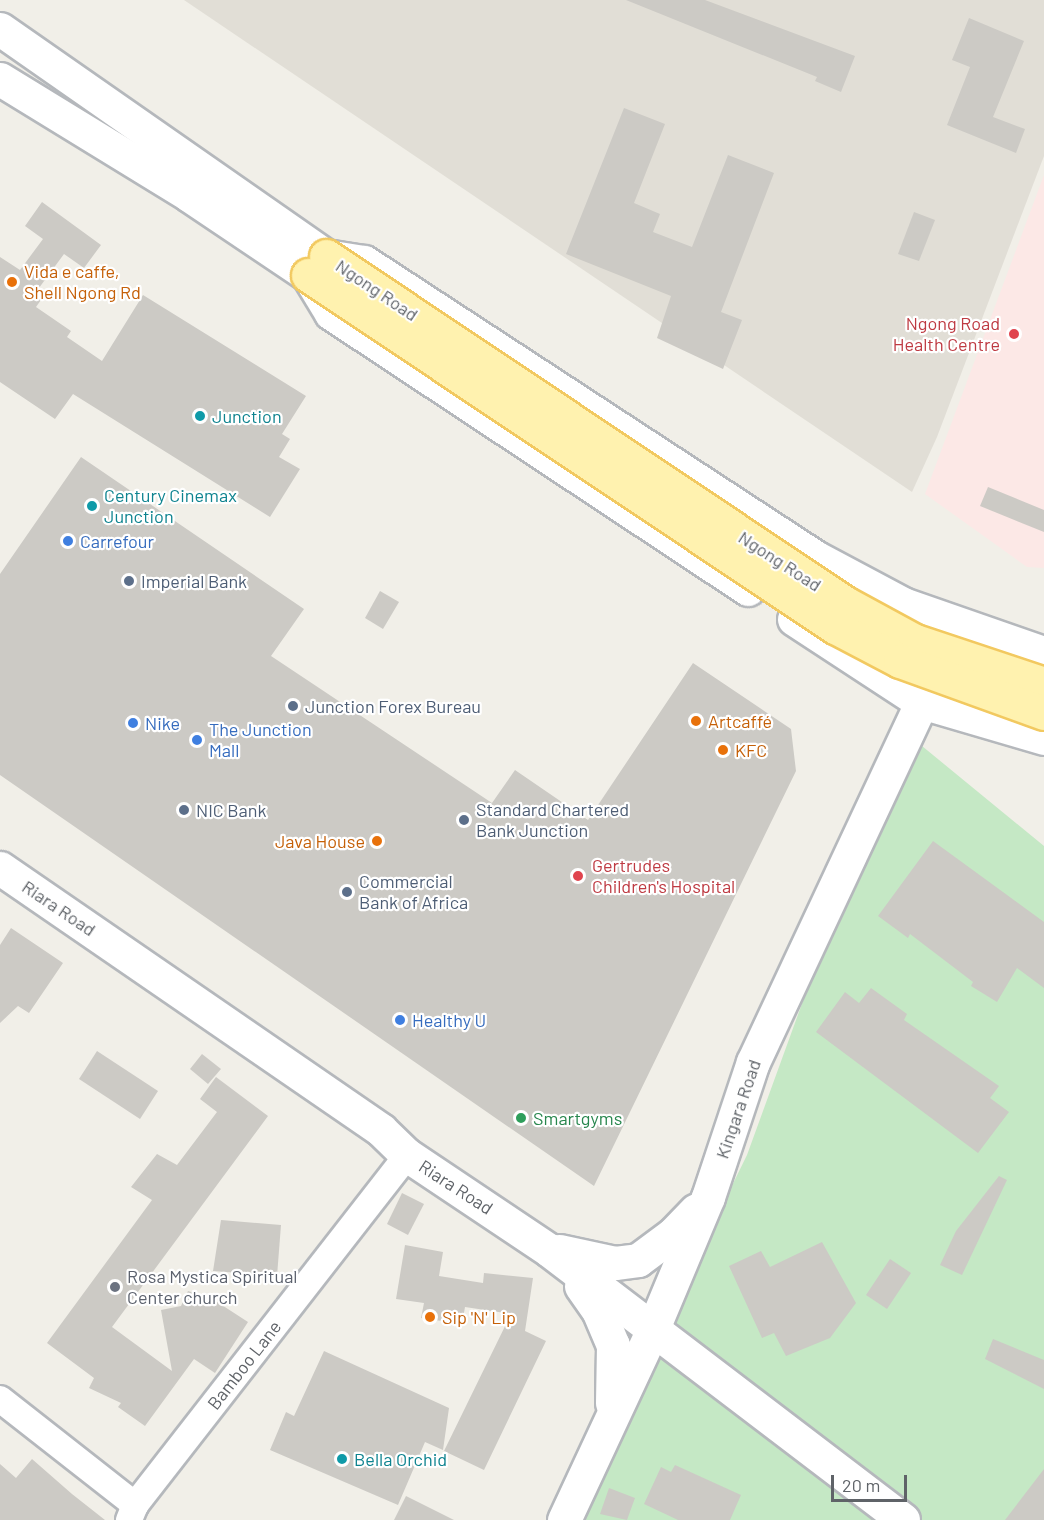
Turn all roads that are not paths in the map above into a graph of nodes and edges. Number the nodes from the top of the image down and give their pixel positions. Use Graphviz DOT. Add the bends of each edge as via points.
graph roads {
  1 [pos="0,30"];
  2 [pos="0,79"];
  3 [pos="317,265"];
  4 [pos="958,624"];
  5 [pos="1044,653"];
  6 [pos="1044,684"];
  7 [pos="921,702"];
  8 [pos="1044,714"];
  9 [pos="1044,738"];
  10 [pos="0,868"];
  11 [pos="407,1155"];
  12 [pos="708,1197"];
  13 [pos="554,1255"];
  14 [pos="652,1331"];
  15 [pos="0,1399"];
  16 [pos="612,1413"];
  17 [pos="132,1512"];
  18 [pos="564,1520"];
  19 [pos="903,1520"];
  1 -- 3 [label="main road"];
  2 -- 3 [label="main road, Ngong Road" via="189,195"];
  3 -- 4 [label="main road, Ngong Road" via="364,262 815,557 903,604"];
  3 -- 6 [label="main road, Ngong Road, bridge" via="845,603 915,641"];
  3 -- 7 [label="main road, Ngong Road" via="331,313"];
  3 -- 8 [label="main road, Ngong Road, bridge" via="835,627 900,661"];
  4 -- 5 [label="main road, Ngong Road"];
  4 -- 7 [label="main road, Kingara Road"];
  7 -- 9 [label="main road, Ngong Road"];
  7 -- 12 [label="main road, Kingara Road" via="753,1062"];
  10 -- 11 [label="main road, Riara Road" via="381,1130"];
  11 -- 13 [label="main road, Riara Road"];
  11 -- 17 [label="street, Bamboo Lane"];
  12 -- 13 [label="main road" via="673,1234 638,1260 615,1263"];
  12 -- 14 [label="main road, Kingara Road"];
  13 -- 14 [label="main road, Riara Road"];
  13 -- 16 [label="main road" via="608,1329 614,1371"];
  14 -- 16 [label="main road, Kingara Road"];
  14 -- 19 [label="main road, Riara Road"];
  15 -- 17 [label="street"];
  16 -- 18 [label="main road, Kingara Road"];
}
